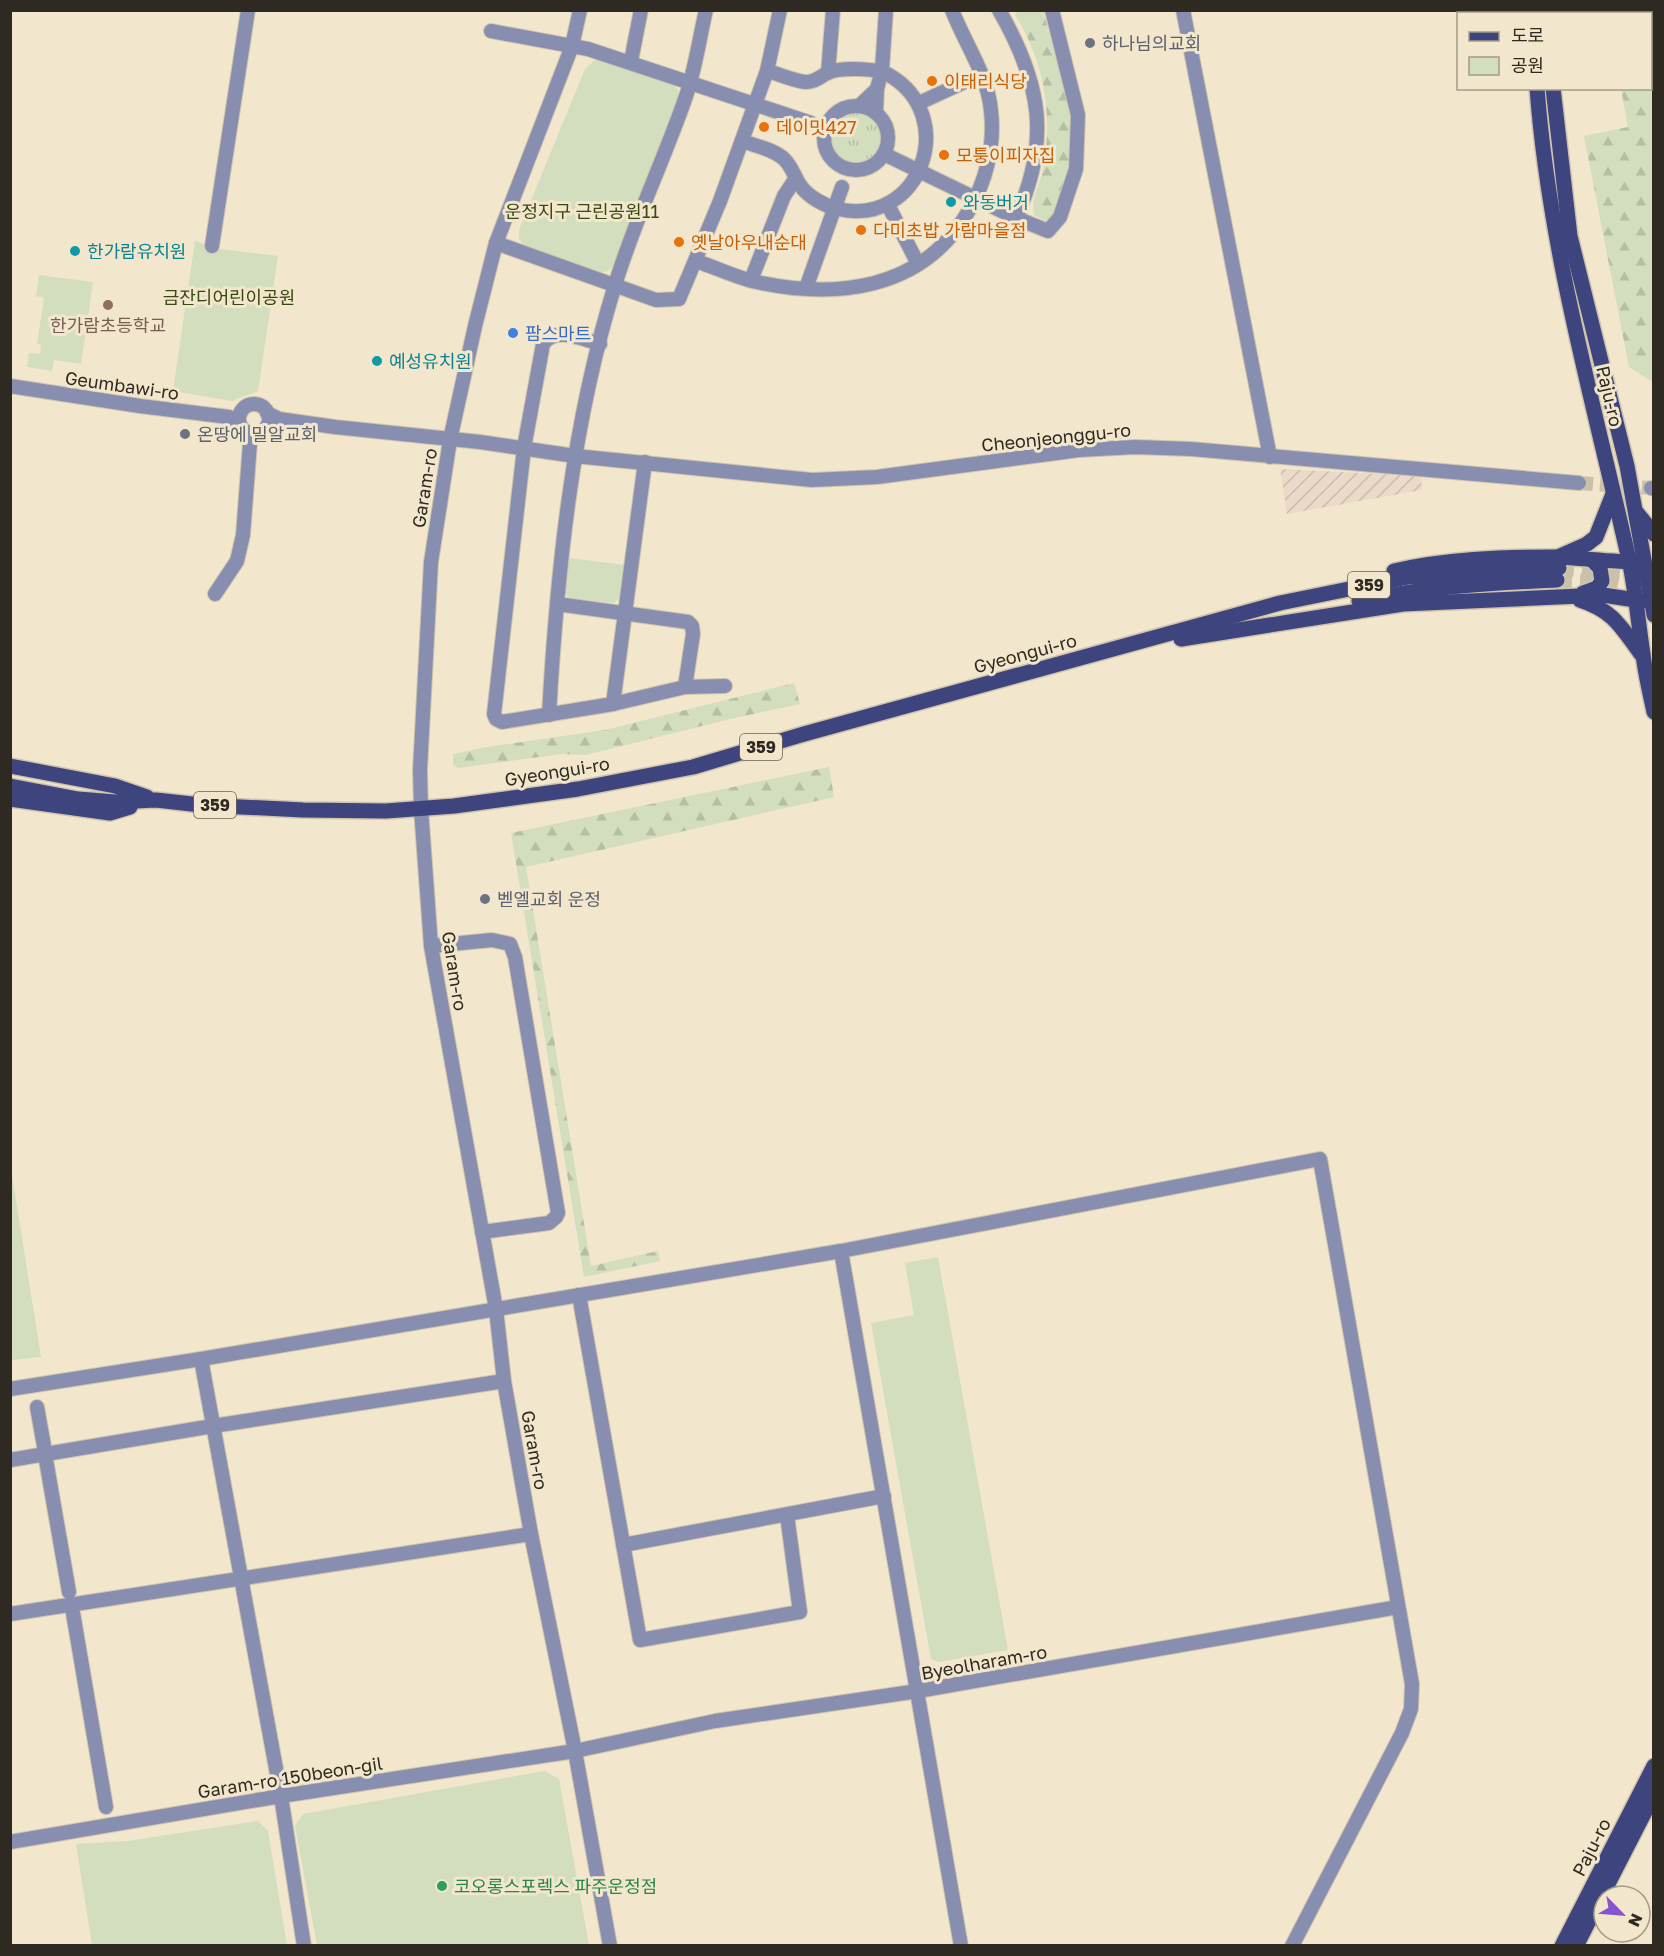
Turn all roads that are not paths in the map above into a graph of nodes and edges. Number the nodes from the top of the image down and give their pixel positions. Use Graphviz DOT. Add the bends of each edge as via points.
graph roads {
  1 [pos="248,10"];
  2 [pos="580,10"];
  3 [pos="641,10"];
  4 [pos="706,10"];
  5 [pos="780,10"];
  6 [pos="833,10"];
  7 [pos="886,10"];
  8 [pos="952,10"];
  9 [pos="999,10"];
  10 [pos="1052,10"];
  11 [pos="1183,10"];
  12 [pos="491,32"];
  13 [pos="572,45"];
  14 [pos="631,61"];
  15 [pos="882,70"];
  16 [pos="767,71"];
  17 [pos="828,73"];
  18 [pos="982,74"];
  19 [pos="689,83"];
  20 [pos="877,89"];
  21 [pos="1537,90"];
  22 [pos="1553,90"];
  23 [pos="919,103"];
  24 [pos="754,105"];
  25 [pos="860,106"];
  26 [pos="876,113"];
  27 [pos="831,118"];
  28 [pos="811,123"];
  29 [pos="824,140"];
  30 [pos="741,141"];
  31 [pos="884,154"];
  32 [pos="840,166"];
  33 [pos="858,170"];
  34 [pos="920,172"];
  35 [pos="796,178"];
  36 [pos="842,187"];
  37 [pos="976,199"];
  38 [pos="888,205"];
  39 [pos="836,209"];
  40 [pos="1016,218"];
  41 [pos="496,243"];
  42 [pos="212,246"];
  43 [pos="696,261"];
  44 [pos="918,264"];
  45 [pos="751,280"];
  46 [pos="615,285"];
  47 [pos="806,288"];
  48 [pos="600,344"];
  49 [pos="10,386"];
  50 [pos="253,424"];
  51 [pos="450,440"];
  52 [pos="524,448"];
  53 [pos="575,456"];
  54 [pos="1270,457"];
  55 [pos="645,462"];
  56 [pos="1580,483"];
  57 [pos="1613,494"];
  58 [pos="1635,512"];
  59 [pos="1653,534"];
  60 [pos="1592,560"];
  61 [pos="1642,563"];
  62 [pos="1558,568"];
  63 [pos="214,594"];
  64 [pos="1570,598"];
  65 [pos="557,604"];
  66 [pos="1649,605"];
  67 [pos="625,612"];
  68 [pos="1182,634"];
  69 [pos="1643,657"];
  70 [pos="725,686"];
  71 [pos="685,687"];
  72 [pos="613,704"];
  73 [pos="1653,712"];
  74 [pos="549,715"];
  75 [pos="10,766"];
  76 [pos="10,786"];
  77 [pos="10,799"];
  78 [pos="156,800"];
  79 [pos="421,809"];
  80 [pos="431,946"];
  81 [pos="482,1232"];
  82 [pos="841,1251"];
  83 [pos="579,1295"];
  84 [pos="496,1309"];
  85 [pos="201,1359"];
  86 [pos="504,1382"];
  87 [pos="10,1389"];
  88 [pos="37,1407"];
  89 [pos="213,1426"];
  90 [pos="10,1460"];
  91 [pos="884,1496"];
  92 [pos="786,1515"];
  93 [pos="531,1534"];
  94 [pos="623,1545"];
  95 [pos="241,1578"];
  96 [pos="69,1592"];
  97 [pos="1398,1607"];
  98 [pos="73,1612"];
  99 [pos="10,1614"];
  100 [pos="918,1691"];
  101 [pos="575,1751"];
  102 [pos="1653,1766"];
  103 [pos="1653,1794"];
  104 [pos="281,1796"];
  105 [pos="106,1807"];
  106 [pos="10,1842"];
  107 [pos="304,1946"];
  108 [pos="610,1946"];
  109 [pos="961,1946"];
  110 [pos="1292,1946"];
  111 [pos="1562,1946"];
  112 [pos="1576,1946"];
  1 -- 42 [label="street"];
  2 -- 13 [label="street, Garam-ro"];
  3 -- 14 [label="street"];
  4 -- 19 [label="street"];
  5 -- 16 [label="street"];
  6 -- 17 [label="street"];
  7 -- 15 [label="street"];
  8 -- 18 [label="street"];
  9 -- 40 [label="street" via="1028,68 1037,115 1035,160"];
  10 -- 40 [label="street" via="1078,115 1076,169 1060,218 1052,229 1037,228"];
  11 -- 54 [label="street"];
  12 -- 13 [label="street"];
  13 -- 14 [label="street"];
  13 -- 41 [label="street, Garam-ro"];
  14 -- 19 [label="street"];
  15 -- 17 [label="street"];
  15 -- 20 [label="street"];
  15 -- 23 [label="street" via="904,85"];
  16 -- 17 [label="street" via="807,82"];
  16 -- 24 [label="street"];
  18 -- 23 [label="street"];
  18 -- 37 [label="street" via="992,110 992,141"];
  19 -- 24 [label="street"];
  19 -- 46 [label="street"];
  20 -- 25 [label="street"];
  20 -- 26 [label="street"];
  21 -- 57 [label="main road, Paju-ro" via="1555,235"];
  22 -- 58 [label="main road, Paju-ro" via="1570,236"];
  23 -- 34 [label="street" via="926,149"];
  24 -- 28 [label="street"];
  24 -- 30 [label="street"];
  25 -- 26 [label="street"];
  25 -- 27 [label="street" via="842,109"];
  26 -- 31 [label="street" via="888,136"];
  27 -- 28 [label="street"];
  27 -- 29 [label="street"];
  28 -- 29 [label="street"];
  29 -- 32 [label="street" via="828,155"];
  30 -- 35 [label="street" via="775,152"];
  30 -- 43 [label="street"];
  31 -- 33 [label="street" via="875,164"];
  31 -- 34 [label="street"];
  32 -- 33 [label="street"];
  32 -- 36 [label="street"];
  33 -- 36 [label="street"];
  34 -- 37 [label="street"];
  34 -- 38 [label="street"];
  35 -- 39 [label="street" via="817,201"];
  35 -- 45 [label="street" via="784,196"];
  36 -- 39 [label="street"];
  37 -- 40 [label="street"];
  37 -- 44 [label="street" via="943,245"];
  38 -- 39 [label="street" via="861,211"];
  38 -- 44 [label="street"];
  39 -- 47 [label="street"];
  41 -- 46 [label="street"];
  41 -- 51 [label="street, Garam-ro"];
  43 -- 45 [label="street"];
  43 -- 46 [label="street" via="679,299 656,300"];
  44 -- 47 [label="street" via="892,279 862,287"];
  45 -- 47 [label="street"];
  46 -- 48 [label="street"];
  48 -- 52 [label="street" via="562,334 543,344"];
  48 -- 53 [label="street"];
  49 -- 50 [label="street, Geumbawi-ro"];
  50 -- 51 [label="street, Geumbawi-ro"];
  50 -- 63 [label="street" via="243,535 237,561"];
  51 -- 52 [label="street, Geumbawi-ro"];
  51 -- 79 [label="street, Garam-ro" via="431,562"];
  52 -- 53 [label="street, Cheonjeonggu-ro"];
  52 -- 74 [label="street" via="494,714 502,722"];
  53 -- 55 [label="street, Cheonjeonggu-ro"];
  53 -- 65 [label="street"];
  54 -- 55 [label="street, Cheonjeonggu-ro" via="1172,448 1105,448 877,477 812,480"];
  54 -- 56 [label="street, Cheonjeonggu-ro"];
  55 -- 67 [label="street"];
  57 -- 61 [label="main road, Paju-ro"];
  57 -- 62 [label="main road" via="1596,537"];
  58 -- 59 [label="main road"];
  58 -- 61 [label="main road, Paju-ro"];
  60 -- 61 [label="main road"];
  60 -- 62 [label="main road"];
  60 -- 64 [label="main road" via="1600,568 1600,586"];
  61 -- 66 [label="main road, Paju-ro"];
  62 -- 68 [label="main road, Gyeongui-ro / 359" via="1475,584 1398,592"];
  62 -- 68 [label="main road" via="1468,560 1419,565 1268,595"];
  64 -- 66 [label="main road" via="1603,595"];
  64 -- 68 [label="main road" via="1403,604"];
  64 -- 69 [label="main road" via="1596,605 1612,616"];
  65 -- 67 [label="street"];
  65 -- 74 [label="street"];
  66 -- 69 [label="main road, Paju-ro"];
  67 -- 71 [label="street" via="688,622 692,626"];
  67 -- 72 [label="street"];
  68 -- 79 [label="main road, Gyeongui-ro / 359" via="1094,654 693,767 578,789"];
  69 -- 73 [label="main road, Paju-ro"];
  70 -- 71 [label="street"];
  71 -- 72 [label="street"];
  72 -- 74 [label="street"];
  75 -- 78 [label="main road" via="115,786"];
  76 -- 78 [label="main road, Gyeongui-ro / 359" via="87,800"];
  77 -- 78 [label="main road" via="110,813"];
  78 -- 79 [label="main road, Gyeongui-ro / 359" via="303,810"];
  79 -- 80 [label="street, Garam-ro"];
  80 -- 81 [label="street, Garam-ro"];
  80 -- 81 [label="street" via="498,940 510,944 515,957 558,1213 549,1223"];
  81 -- 84 [label="street, Garam-ro"];
  82 -- 83 [label="street"];
  82 -- 91 [label="street"];
  82 -- 97 [label="street" via="1320,1159"];
  83 -- 84 [label="street"];
  83 -- 94 [label="street"];
  84 -- 85 [label="street"];
  84 -- 86 [label="street, Garam-ro"];
  85 -- 87 [label="street"];
  85 -- 89 [label="street"];
  86 -- 89 [label="street"];
  86 -- 93 [label="street, Garam-ro"];
  88 -- 96 [label="street"];
  89 -- 90 [label="street"];
  89 -- 95 [label="street"];
  91 -- 92 [label="street"];
  91 -- 100 [label="street"];
  92 -- 94 [label="street"];
  92 -- 94 [label="street" via="800,1612 640,1640"];
  93 -- 95 [label="street"];
  93 -- 101 [label="street, Garam-ro"];
  95 -- 99 [label="street"];
  95 -- 104 [label="street"];
  97 -- 100 [label="street, Byeolharam-ro"];
  97 -- 110 [label="street" via="1412,1684 1411,1709"];
  98 -- 105 [label="street"];
  100 -- 101 [label="street, Byeolharam-ro" via="715,1721"];
  100 -- 109 [label="street"];
  101 -- 104 [label="street, Garam-ro 150beon-gil"];
  101 -- 108 [label="street, Garam-ro"];
  102 -- 111 [label="main road, Paju-ro"];
  103 -- 112 [label="main road, Paju-ro"];
  104 -- 106 [label="street, Garam-ro 150beon-gil"];
  104 -- 107 [label="street"];
}
